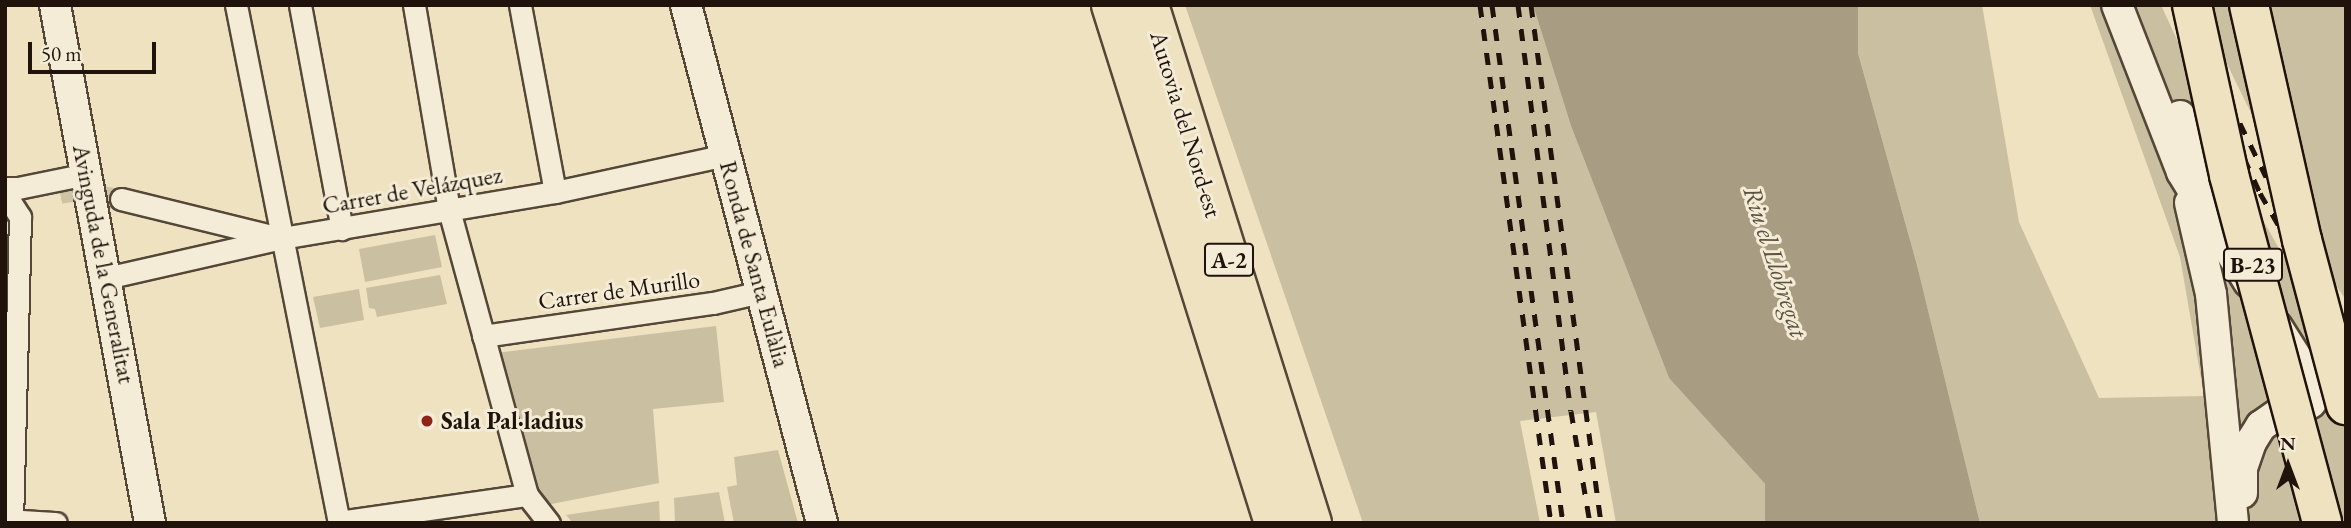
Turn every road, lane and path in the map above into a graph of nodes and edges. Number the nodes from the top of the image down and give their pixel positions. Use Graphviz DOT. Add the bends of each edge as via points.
graph roads {
  1 [pos="55,5"];
  2 [pos="236,5"];
  3 [pos="299,5"];
  4 [pos="414,5"];
  5 [pos="520,5"];
  6 [pos="686,5"];
  7 [pos="1111,5"];
  8 [pos="1149,5"];
  9 [pos="2117,5"];
  10 [pos="2132,5"];
  11 [pos="2192,5"];
  12 [pos="2249,5"];
  13 [pos="726,155"];
  14 [pos="2182,172"];
  15 [pos="87,174"];
  16 [pos="555,192"];
  17 [pos="60,193"];
  18 [pos="7,198"];
  19 [pos="121,199"];
  20 [pos="449,210"];
  21 [pos="222,224"];
  22 [pos="342,229"];
  23 [pos="282,238"];
  24 [pos="220,253"];
  25 [pos="106,278"];
  26 [pos="761,292"];
  27 [pos="483,336"];
  28 [pos="2346,407"];
  29 [pos="527,495"];
  30 [pos="10,520"];
  31 [pos="1303,521"];
  32 [pos="56,523"];
  33 [pos="150,523"];
  34 [pos="339,523"];
  35 [pos="549,523"];
  36 [pos="822,523"];
  37 [pos="2233,523"];
  38 [pos="2246,523"];
  39 [pos="2322,523"];
  1 -- 15 [label="main road, Avinguda de la Generalitat"];
  2 -- 23 [label="street"];
  3 -- 22 [label="street"];
  4 -- 20 [label="street"];
  5 -- 16 [label="street"];
  6 -- 13 [label="main road, Ronda de Santa Eulàlia"];
  7 -- 31 [label="highway, Autovia del Nord-est / A-2"];
  8 -- 31 [label="highway, Autovia del Nord-est / A-2"];
  9 -- 14 [label="main road"];
  10 -- 28 [label="main road" via="2173,102 2248,252 2315,351"];
  11 -- 39 [label="highway, B-23, bridge" via="2229,175"];
  12 -- 28 [label="highway, B-23, bridge" via="2302,240"];
  13 -- 16 [label="street, Carrer de Velázquez"];
  13 -- 26 [label="main road, Ronda de Santa Eulàlia"];
  14 -- 28 [label="main road" via="2301,365"];
  14 -- 37 [label="main road" via="2211,294"];
  15 -- 18 [label="street" via="18,188"];
  15 -- 25 [label="main road, Avinguda de la Generalitat"];
  16 -- 20 [label="street, Carrer de Velázquez"];
  17 -- 18 [label="street"];
  18 -- 30 [label="street" via="20,217"];
  19 -- 21 [label="street"];
  20 -- 22 [label="street, Carrer de Velázquez"];
  20 -- 27 [label="street"];
  21 -- 23 [label="street"];
  21 -- 24 [label="street" via="227,234"];
  22 -- 23 [label="street, Carrer de Velázquez"];
  23 -- 24 [label="street, Carrer de Velázquez"];
  23 -- 34 [label="street"];
  24 -- 25 [label="street, Carrer de Velázquez"];
  25 -- 33 [label="main road, Avinguda de la Generalitat"];
  26 -- 27 [label="street, Carrer de Murillo"];
  26 -- 36 [label="main road, Ronda de Santa Eulàlia"];
  27 -- 29 [label="street"];
  28 -- 38 [label="main road" via="2296,404 2261,426 2242,468"];
  29 -- 34 [label="street"];
  29 -- 35 [label="street"];
  30 -- 32 [label="street"];
}
